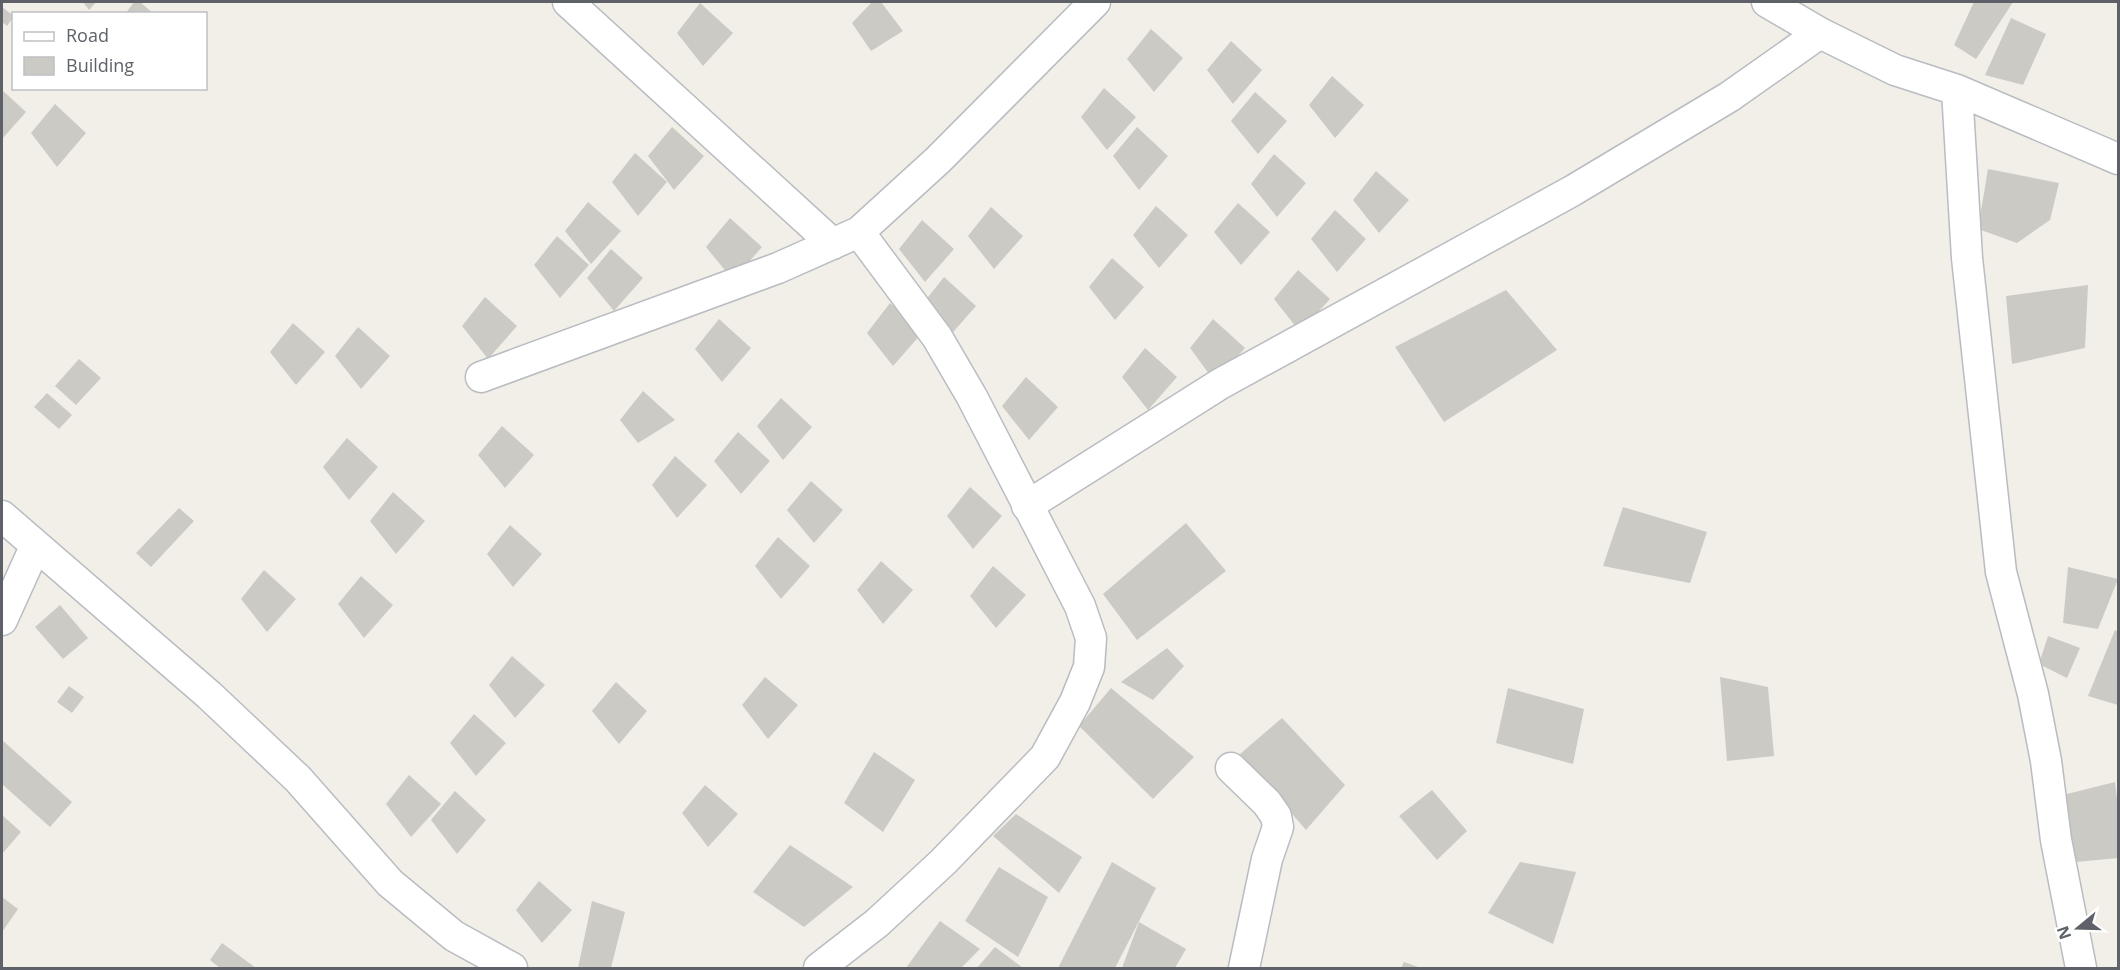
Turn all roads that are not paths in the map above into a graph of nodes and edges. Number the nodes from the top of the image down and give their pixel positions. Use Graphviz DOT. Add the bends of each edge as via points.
graph roads {
  1 [pos="568,2"];
  2 [pos="1095,2"];
  3 [pos="1767,2"];
  4 [pos="1820,33"];
  5 [pos="1957,90"];
  6 [pos="2118,159"];
  7 [pos="846,238"];
  8 [pos="481,377"];
  9 [pos="1027,506"];
  10 [pos="2,516"];
  11 [pos="35,547"];
  12 [pos="2,620"];
  13 [pos="1231,768"];
  14 [pos="512,969"];
  15 [pos="819,969"];
  16 [pos="1244,969"];
  17 [pos="2081,969"];
  1 -- 7 [label="street"];
  2 -- 7 [label="street" via="939,160"];
  3 -- 4 [label="street"];
  4 -- 5 [label="street" via="1894,70"];
  4 -- 9 [label="street" via="1729,97 1572,191 1220,384"];
  5 -- 6 [label="street"];
  5 -- 17 [label="street" via="1967,258 2001,572 2035,705"];
  7 -- 8 [label="street" via="725,288"];
  7 -- 9 [label="street" via="937,338"];
  9 -- 15 [label="street" via="1080,606 1091,638 1089,667 1075,702 1045,757 943,862 877,923"];
  10 -- 11 [label="street"];
  11 -- 12 [label="street"];
  11 -- 14 [label="street" via="209,695 298,779 390,883 454,936"];
  13 -- 16 [label="street" via="1267,803 1278,827 1267,859"];
}
